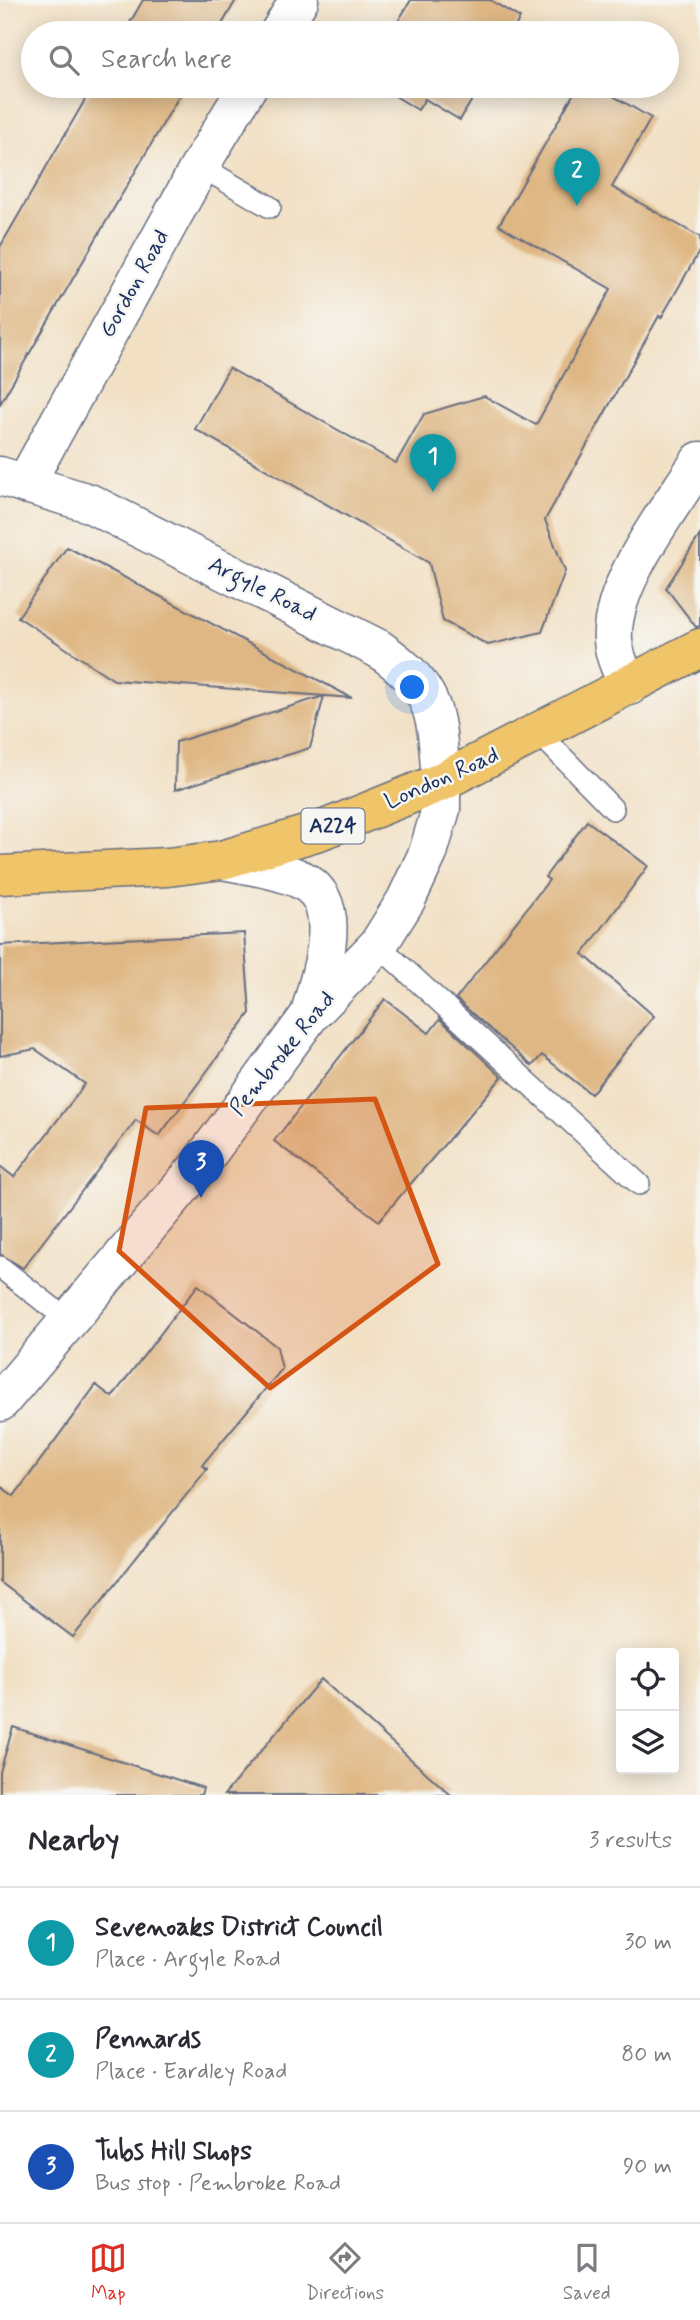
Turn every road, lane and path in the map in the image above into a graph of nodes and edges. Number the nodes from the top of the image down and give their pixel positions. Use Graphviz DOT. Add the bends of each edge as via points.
graph roads {
  1 [pos="299,0"];
  2 [pos="286,21"];
  3 [pos="241,98"];
  4 [pos="200,166"];
  5 [pos="270,207"];
  6 [pos="700,461"];
  7 [pos="12,480"];
  8 [pos="700,648"];
  9 [pos="629,686"];
  10 [pos="538,733"];
  11 [pos="441,782"];
  12 [pos="612,809"];
  13 [pos="222,860"];
  14 [pos="0,875"];
  15 [pos="378,945"];
  16 [pos="309,1016"];
  17 [pos="639,1184"];
  18 [pos="0,1267"];
  19 [pos="69,1321"];
  20 [pos="0,1402"];
  1 -- 2 [label="street"];
  3 -- 4 [label="street, Gordon Road"];
  4 -- 5 [label="lane"];
  4 -- 7 [label="street, Gordon Road"];
  6 -- 9 [label="street" via="640,557 613,622 615,654"];
  7 -- 11 [label="street, Argyle Road" via="89,503 389,656 413,678 436,716"];
  8 -- 9 [label="main road, London Road / A224"];
  9 -- 10 [label="main road, London Road / A224"];
  10 -- 11 [label="main road, London Road / A224"];
  10 -- 12 [label="lane"];
  11 -- 13 [label="main road, London Road / A224" via="322,830"];
  11 -- 15 [label="street, Pembroke Road" via="441,809 428,853"];
  13 -- 14 [label="main road, London Road / A224"];
  13 -- 16 [label="street" via="297,877 313,887 325,906 326,956"];
  15 -- 16 [label="street, Pembroke Road"];
  15 -- 17 [label="lane"];
  16 -- 19 [label="street, Pembroke Road" via="195,1171"];
  18 -- 19 [label="lane"];
  19 -- 20 [label="street, Pembroke Road"];
}
